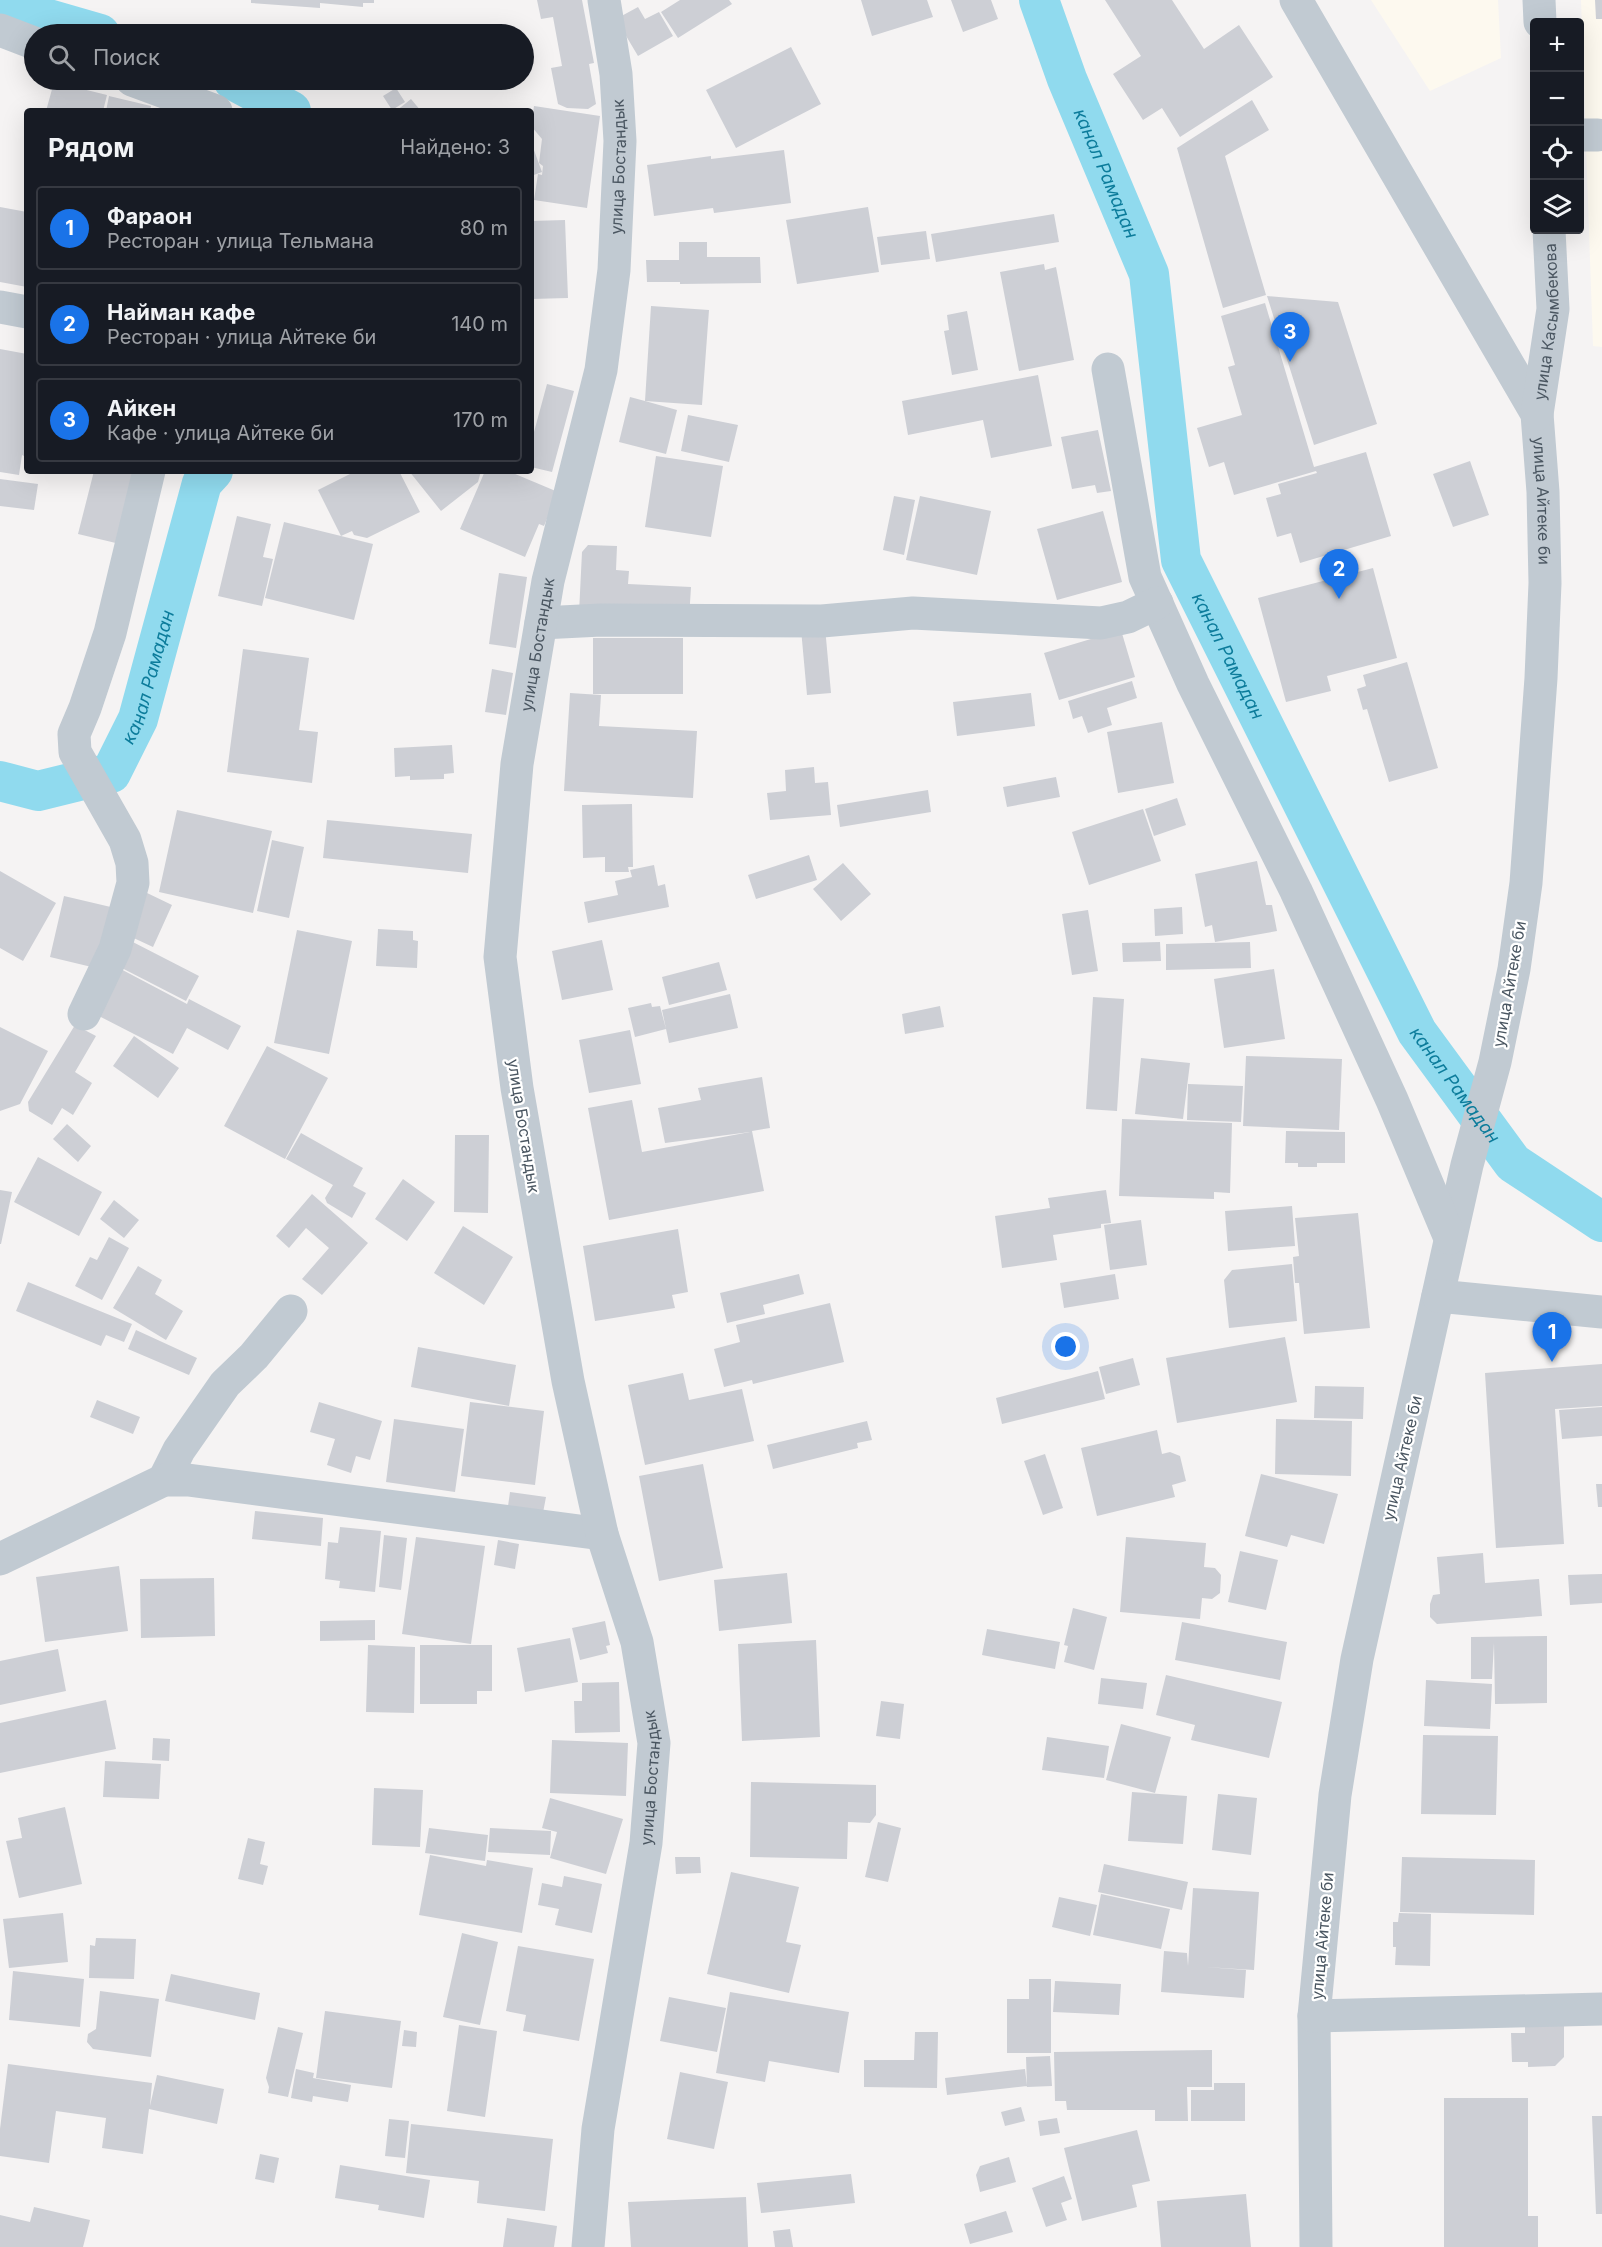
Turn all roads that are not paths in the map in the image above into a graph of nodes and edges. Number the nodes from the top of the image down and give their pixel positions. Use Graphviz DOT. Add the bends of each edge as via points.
graph roads {
  1 [pos="604,0"];
  2 [pos="1296,0"];
  3 [pos="1539,0"];
  4 [pos="1540,18"];
  5 [pos="0,30"];
  6 [pos="24,39"];
  7 [pos="159,90"];
  8 [pos="208,108"];
  9 [pos="1549,234"];
  10 [pos="0,307"];
  11 [pos="24,311"];
  12 [pos="1108,369"];
  13 [pos="1537,414"];
  14 [pos="148,474"];
  15 [pos="1157,603"];
  16 [pos="541,623"];
  17 [pos="84,1014"];
  18 [pos="1450,1238"];
  19 [pos="1438,1296"];
  20 [pos="291,1311"];
  21 [pos="1602,1312"];
  22 [pos="164,1480"];
  23 [pos="602,1534"];
  24 [pos="0,1558"];
  25 [pos="1602,2009"];
  26 [pos="1314,2016"];
  27 [pos="588,2247"];
  28 [pos="1316,2247"];
  1 -- 16 [label="street, улица Бостандык" via="616,74 620,141 614,270 601,370"];
  2 -- 13 [label="street, улица Айтеке би"];
  3 -- 4 [label="street"];
  5 -- 6 [label="street"];
  7 -- 8 [label="street"];
  9 -- 13 [label="street, улица Касымбекова" via="1553,309"];
  10 -- 11 [label="street"];
  12 -- 15 [label="street" via="1145,577"];
  13 -- 18 [label="street, улица Айтеке би" via="1545,583 1526,883 1495,1062"];
  14 -- 17 [label="street" via="110,633 74,734 75,752 125,840 133,883 115,949"];
  15 -- 16 [label="street" via="1128,617 1101,623 913,613 822,621"];
  15 -- 18 [label="street" via="1192,684 1296,891"];
  16 -- 23 [label="street, улица Бостандык" via="517,764 500,957 517,1088 566,1369"];
  18 -- 19 [label="street, улица Айтеке би"];
  19 -- 21 [label="street"];
  19 -- 26 [label="street, улица Айтеке би" via="1357,1659 1335,1795"];
  20 -- 22 [label="street" via="225,1384"];
  22 -- 23 [label="street"];
  22 -- 24 [label="street"];
  23 -- 27 [label="street, улица Бостандык" via="637,1642 654,1743 646,1843 598,2129"];
  25 -- 26 [label="street, улица Айтеке би"];
  26 -- 28 [label="street, улица Айтеке би"];
}
